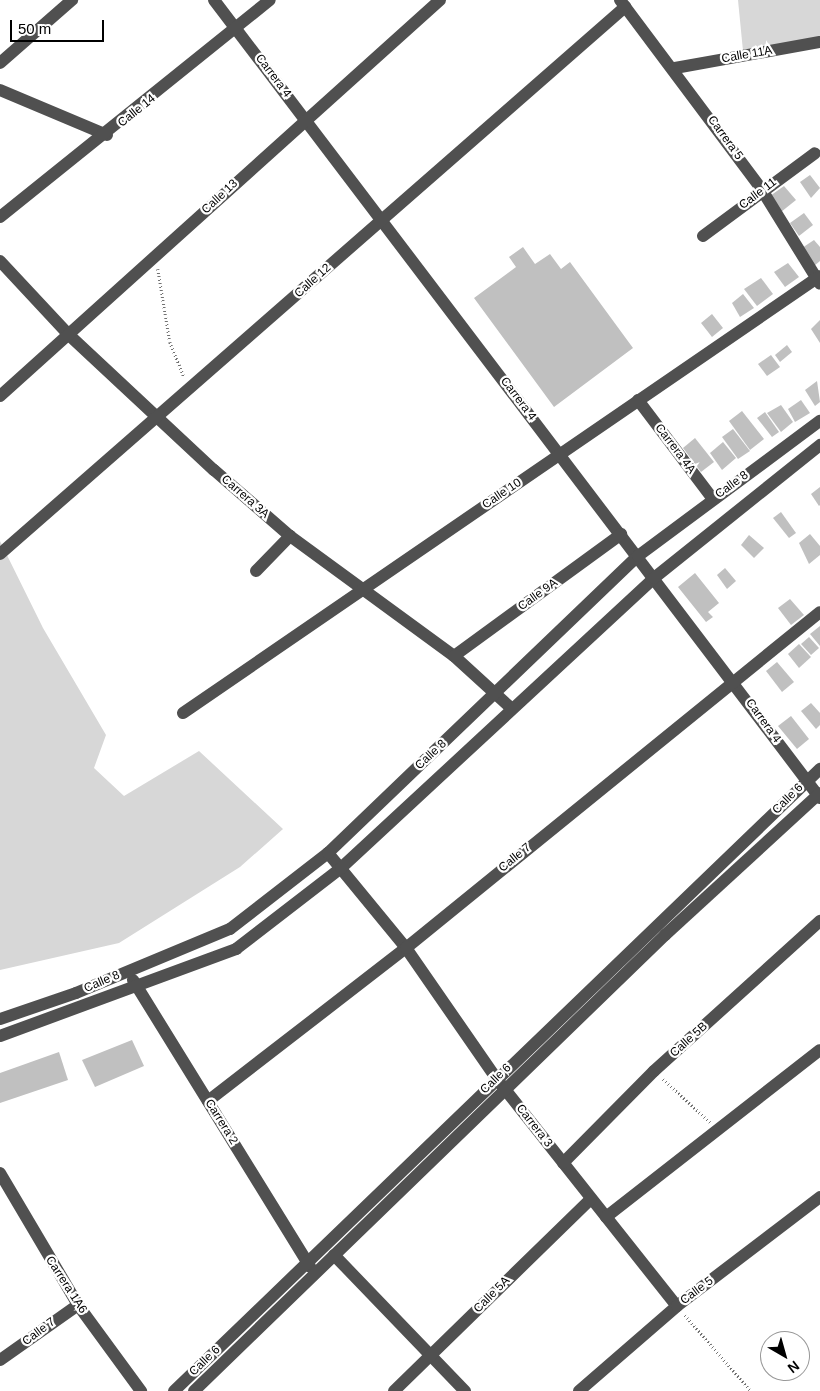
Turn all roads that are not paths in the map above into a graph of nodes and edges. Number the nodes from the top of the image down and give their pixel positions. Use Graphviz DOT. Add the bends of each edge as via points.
graph roads {
  1 [pos="72,0"];
  2 [pos="214,0"];
  3 [pos="270,0"];
  4 [pos="440,0"];
  5 [pos="623,3"];
  6 [pos="237,29"];
  7 [pos="820,42"];
  8 [pos="0,63"];
  9 [pos="675,68"];
  10 [pos="0,90"];
  11 [pos="305,119"];
  12 [pos="107,135"];
  13 [pos="815,152"];
  14 [pos="762,190"];
  15 [pos="0,217"];
  16 [pos="382,220"];
  17 [pos="703,236"];
  18 [pos="0,260"];
  19 [pos="819,280"];
  20 [pos="70,335"];
  21 [pos="0,396"];
  22 [pos="638,400"];
  23 [pos="157,414"];
  24 [pos="820,421"];
  25 [pos="820,445"];
  26 [pos="561,455"];
  27 [pos="712,499"];
  28 [pos="621,534"];
  29 [pos="290,536"];
  30 [pos="0,554"];
  31 [pos="638,556"];
  32 [pos="256,571"];
  33 [pos="654,578"];
  34 [pos="364,586"];
  35 [pos="820,612"];
  36 [pos="454,656"];
  37 [pos="734,683"];
  38 [pos="498,692"];
  39 [pos="511,708"];
  40 [pos="183,712"];
  41 [pos="820,768"];
  42 [pos="806,780"];
  43 [pos="819,795"];
  44 [pos="328,853"];
  45 [pos="341,868"];
  46 [pos="820,921"];
  47 [pos="656,924"];
  48 [pos="665,935"];
  49 [pos="406,948"];
  50 [pos="128,971"];
  51 [pos="137,987"];
  52 [pos="0,1019"];
  53 [pos="0,1036"];
  54 [pos="820,1050"];
  55 [pos="496,1078"];
  56 [pos="506,1090"];
  57 [pos="208,1101"];
  58 [pos="563,1163"];
  59 [pos="0,1173"];
  60 [pos="820,1197"];
  61 [pos="591,1199"];
  62 [pos="606,1217"];
  63 [pos="334,1255"];
  64 [pos="307,1262"];
  65 [pos="314,1273"];
  66 [pos="78,1306"];
  67 [pos="677,1306"];
  68 [pos="431,1356"];
  69 [pos="0,1360"];
  70 [pos="141,1391"];
  71 [pos="174,1391"];
  72 [pos="194,1391"];
  73 [pos="394,1391"];
  74 [pos="465,1391"];
  75 [pos="579,1391"];
  1 -- 8 [label="street"];
  2 -- 6 [label="street, Carrera 4"];
  3 -- 6 [label="street, Calle 14"];
  4 -- 11 [label="street, Calle 13"];
  5 -- 9 [label="street, Carrera 5"];
  5 -- 16 [label="street, Calle 12"];
  6 -- 11 [label="street, Carrera 4"];
  6 -- 12 [label="street, Calle 14"];
  7 -- 9 [label="street, Calle 11A"];
  9 -- 14 [label="street, Carrera 5"];
  10 -- 12 [label="street"];
  11 -- 16 [label="street, Carrera 4"];
  11 -- 20 [label="street, Calle 13"];
  12 -- 15 [label="street, Calle 14"];
  13 -- 14 [label="street, Calle 11"];
  14 -- 17 [label="street, Calle 11"];
  14 -- 19 [label="street, Carrera 5"];
  16 -- 23 [label="street, Calle 12"];
  16 -- 26 [label="street, Carrera 4"];
  18 -- 20 [label="street, Carrera 3A"];
  19 -- 22 [label="street, Calle 10"];
  20 -- 21 [label="street, Calle 13"];
  20 -- 23 [label="street, Carrera 3A"];
  22 -- 26 [label="street, Calle 10"];
  22 -- 27 [label="street, Carrera 4A"];
  23 -- 29 [label="street, Carrera 3A"];
  23 -- 30 [label="street, Calle 12"];
  24 -- 27 [label="street, Calle 8"];
  25 -- 33 [label="street, Calle 8"];
  26 -- 28 [label="street, Carrera 4"];
  26 -- 34 [label="street, Calle 10"];
  27 -- 31 [label="street, Calle 8"];
  28 -- 31 [label="street, Carrera 4"];
  28 -- 36 [label="street, Calle 9A"];
  29 -- 32 [label="street"];
  29 -- 34 [label="street, Carrera 3A"];
  31 -- 33 [label="street, Carrera 4"];
  31 -- 38 [label="street, Calle 8"];
  33 -- 37 [label="street, Carrera 4"];
  33 -- 39 [label="street, Calle 8"];
  34 -- 36 [label="street, Carrera 3A"];
  34 -- 40 [label="street, Calle 10"];
  35 -- 37 [label="street, Calle 7"];
  36 -- 38 [label="street, Carrera 3A"];
  37 -- 42 [label="street, Carrera 4"];
  37 -- 49 [label="street, Calle 7"];
  38 -- 39 [label="street, Carrera 3A"];
  38 -- 44 [label="street, Calle 8"];
  39 -- 45 [label="street, Calle 8"];
  41 -- 42 [label="street, Calle 6"];
  42 -- 43 [label="street, Carrera 4"];
  42 -- 47 [label="street, Calle 6"];
  43 -- 48 [label="street, Calle 6"];
  44 -- 45 [label="street, Carrera 3"];
  44 -- 50 [label="street, Calle 8" via="230,929"];
  45 -- 49 [label="street, Carrera 3"];
  45 -- 51 [label="street, Calle 8" via="236,948"];
  46 -- 58 [label="street, Calle 5B" via="654,1071"];
  47 -- 48 [label="street"];
  47 -- 55 [label="street, Calle 6"];
  48 -- 56 [label="street, Calle 6"];
  49 -- 55 [label="street, Carrera 3"];
  49 -- 57 [label="street, Calle 7"];
  50 -- 51 [label="street, Carrera 2"];
  50 -- 52 [label="street, Calle 8"];
  51 -- 53 [label="street, Calle 8"];
  51 -- 57 [label="street, Carrera 2"];
  54 -- 62 [label="street"];
  55 -- 56 [label="street, Carrera 3"];
  55 -- 64 [label="street, Calle 6"];
  56 -- 58 [label="street, Carrera 3"];
  56 -- 63 [label="street, Calle 6"];
  57 -- 64 [label="street, Carrera 2"];
  58 -- 61 [label="street, Carrera 3"];
  59 -- 66 [label="street, Carrera 1A6"];
  60 -- 67 [label="street, Calle 5"];
  61 -- 62 [label="street, Carrera 3"];
  61 -- 68 [label="street, Calle 5A"];
  62 -- 67 [label="street, Carrera 3"];
  63 -- 65 [label="street, Calle 6"];
  63 -- 68 [label="street"];
  64 -- 65 [label="street, Carrera 2"];
  64 -- 71 [label="street, Calle 6"];
  65 -- 72 [label="street, Calle 6"];
  66 -- 69 [label="street, Calle 7"];
  66 -- 70 [label="street, Carrera 1A6"];
  67 -- 75 [label="street, Calle 5"];
  68 -- 73 [label="street, Calle 5A"];
  68 -- 74 [label="street"];
}
